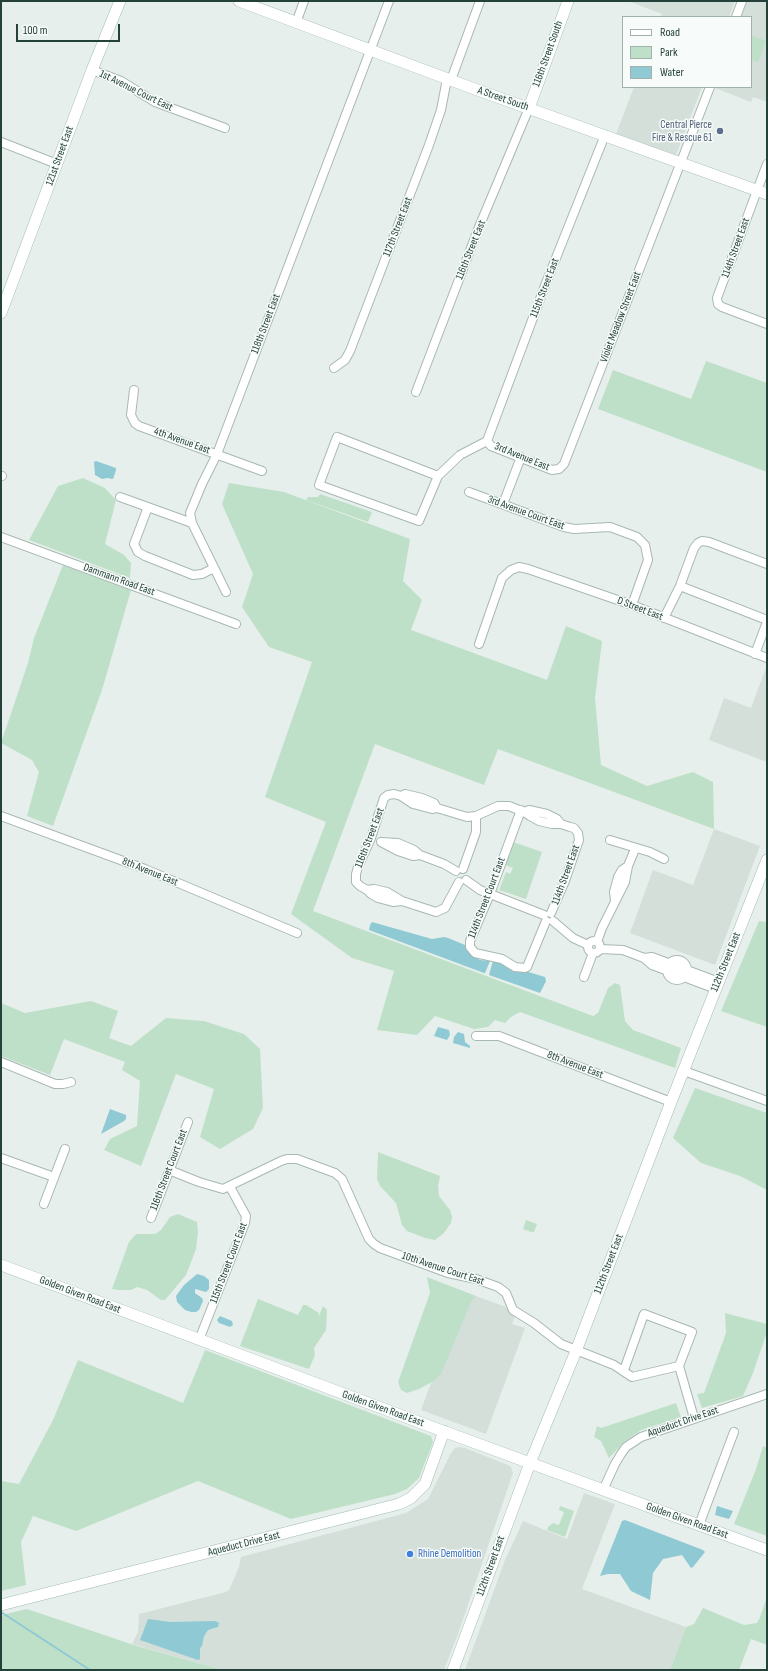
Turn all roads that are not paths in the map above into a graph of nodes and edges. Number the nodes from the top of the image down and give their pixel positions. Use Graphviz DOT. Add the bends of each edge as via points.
graph roads {
  1 [pos="120,1"];
  2 [pos="239,1"];
  3 [pos="304,1"];
  4 [pos="389,1"];
  5 [pos="480,1"];
  6 [pos="568,1"];
  7 [pos="742,1"];
  8 [pos="736,16"];
  9 [pos="296,23"];
  10 [pos="370,50"];
  11 [pos="92,70"];
  12 [pos="449,80"];
  13 [pos="710,88"];
  14 [pos="529,108"];
  15 [pos="225,128"];
  16 [pos="605,136"];
  17 [pos="1,142"];
  18 [pos="682,163"];
  19 [pos="57,164"];
  20 [pos="767,164"];
  21 [pos="762,192"];
  22 [pos="1,313"];
  23 [pos="767,324"];
  24 [pos="334,368"];
  25 [pos="134,390"];
  26 [pos="416,392"];
  27 [pos="487,441"];
  28 [pos="217,454"];
  29 [pos="521,457"];
  30 [pos="559,469"];
  31 [pos="262,471"];
  32 [pos="438,476"];
  33 [pos="469,492"];
  34 [pos="120,497"];
  35 [pos="503,504"];
  36 [pos="148,507"];
  37 [pos="192,523"];
  38 [pos="1,537"];
  39 [pos="767,564"];
  40 [pos="214,568"];
  41 [pos="680,586"];
  42 [pos="226,592"];
  43 [pos="632,605"];
  44 [pos="664,618"];
  45 [pos="767,621"];
  46 [pos="236,624"];
  47 [pos="479,644"];
  48 [pos="755,654"];
  49 [pos="767,658"];
  50 [pos="522,811"];
  51 [pos="1,816"];
  52 [pos="476,816"];
  53 [pos="371,838"];
  54 [pos="610,840"];
  55 [pos="635,849"];
  56 [pos="664,859"];
  57 [pos="767,860"];
  58 [pos="460,870"];
  59 [pos="462,881"];
  60 [pos="490,894"];
  61 [pos="549,918"];
  62 [pos="297,933"];
  63 [pos="596,948"];
  64 [pos="528,967"];
  65 [pos="668,967"];
  66 [pos="685,974"];
  67 [pos="584,977"];
  68 [pos="717,986"];
  69 [pos="476,1036"];
  70 [pos="1,1062"];
  71 [pos="684,1071"];
  72 [pos="71,1082"];
  73 [pos="767,1101"];
  74 [pos="671,1102"];
  75 [pos="188,1122"];
  76 [pos="65,1149"];
  77 [pos="1,1158"];
  78 [pos="170,1170"];
  79 [pos="54,1177"];
  80 [pos="230,1187"];
  81 [pos="44,1204"];
  82 [pos="151,1218"];
  83 [pos="1,1264"];
  84 [pos="199,1340"];
  85 [pos="576,1351"];
  86 [pos="679,1366"];
  87 [pos="624,1370"];
  88 [pos="767,1394"];
  89 [pos="692,1415"];
  90 [pos="444,1431"];
  91 [pos="734,1432"];
  92 [pos="530,1463"];
  93 [pos="603,1490"];
  94 [pos="699,1525"];
  95 [pos="767,1550"];
  96 [pos="1,1605"];
  97 [pos="453,1670"];
  1 -- 11 [label="street, 121st Street East"];
  2 -- 9 [label="street, A Street South"];
  3 -- 9 [label="street"];
  4 -- 10 [label="street, 118th Street East"];
  5 -- 12 [label="street, 117th Street East"];
  6 -- 14 [label="street, 116th Street South"];
  7 -- 8 [label="street"];
  9 -- 10 [label="street, A Street South"];
  10 -- 12 [label="street, A Street South"];
  10 -- 28 [label="street, 118th Street East"];
  11 -- 15 [label="street, 1st Avenue Court East" via="121,81 155,102"];
  11 -- 19 [label="street, 121st Street East"];
  12 -- 14 [label="street, A Street South"];
  12 -- 24 [label="street, 117th Street East" via="432,138 350,351 345,360"];
  13 -- 18 [label="street, Violet Meadow Street East"];
  14 -- 16 [label="street, A Street South"];
  14 -- 26 [label="street, 116th Street East" via="479,227"];
  16 -- 18 [label="street, A Street South"];
  16 -- 27 [label="street, 115th Street East"];
  17 -- 19 [label="street"];
  18 -- 21 [label="street, A Street South"];
  18 -- 30 [label="street, Violet Meadow Street East" via="564,464"];
  19 -- 22 [label="street, 121st Street East"];
  20 -- 21 [label="street, 114th Street East"];
  21 -- 23 [label="street, 114th Street East" via="717,298 719,305"];
  25 -- 28 [label="street, 4th Avenue East" via="131,415 135,423"];
  27 -- 29 [label="street, 3rd Avenue East" via="491,446"];
  27 -- 32 [label="street" via="460,455"];
  28 -- 31 [label="street, 4th Avenue East"];
  28 -- 37 [label="street, 118th Street East" via="190,513"];
  29 -- 30 [label="street, 3rd Avenue East" via="552,470"];
  29 -- 35 [label="street"];
  32 -- 32 [label="street" via="419,521 319,485 337,437"];
  33 -- 35 [label="street, 3rd Avenue Court East"];
  34 -- 36 [label="street"];
  35 -- 43 [label="street, 3rd Avenue Court East" via="564,527 610,527 630,533 642,542 647,550 648,560"];
  36 -- 37 [label="street"];
  36 -- 40 [label="street" via="134,544 138,552 193,575"];
  37 -- 40 [label="street"];
  38 -- 46 [label="street, Dammann Road East"];
  39 -- 41 [label="street" via="702,541 694,548"];
  40 -- 42 [label="street"];
  41 -- 44 [label="street"];
  41 -- 45 [label="street"];
  43 -- 44 [label="street, D Street East"];
  43 -- 47 [label="street, D Street East" via="519,567 502,578"];
  44 -- 48 [label="street, D Street East"];
  45 -- 48 [label="street"];
  48 -- 49 [label="street, D Street East"];
  50 -- 52 [label="street" via="509,806 498,806"];
  50 -- 60 [label="street, 114th Street Court East"];
  50 -- 61 [label="street, 114th Street East" via="547,814 561,824 574,828 578,836 579,840 565,881"];
  51 -- 62 [label="street, 8th Avenue East" via="145,869"];
  52 -- 53 [label="street, 116th Street East" via="460,816 437,808 434,803 422,798 405,794 390,795 384,798"];
  52 -- 58 [label="street" via="477,828"];
  53 -- 58 [label="street" via="401,844 420,855"];
  53 -- 59 [label="street, 116th Street East" via="356,874 358,884 378,898 393,902 402,901 436,912 445,908"];
  54 -- 55 [label="street"];
  55 -- 56 [label="street" via="650,852"];
  55 -- 63 [label="street" via="625,882"];
  57 -- 68 [label="street, 112th Street East"];
  58 -- 59 [label="street" via="455,876"];
  59 -- 60 [label="street"];
  60 -- 61 [label="street"];
  60 -- 64 [label="street, 114th Street Court East" via="472,934 472,951 479,955 502,958 518,968"];
  61 -- 63 [label="street" via="573,938 588,946 591,942"];
  61 -- 64 [label="street, 114th Street East"];
  63 -- 65 [label="street" via="623,950 644,958 652,958"];
  63 -- 67 [label="street"];
  65 -- 66 [label="street" via="669,976 673,980 679,980"];
  65 -- 66 [label="street" via="674,961 680,961 685,965"];
  66 -- 68 [label="street"];
  68 -- 71 [label="street, 112th Street East"];
  69 -- 74 [label="street, 8th Avenue East" via="499,1036"];
  70 -- 72 [label="street" via="55,1084"];
  71 -- 73 [label="street"];
  71 -- 74 [label="street, 112th Street East"];
  74 -- 85 [label="street, 112th Street East"];
  75 -- 78 [label="street, 116th Street Court East"];
  76 -- 79 [label="street"];
  77 -- 79 [label="street"];
  78 -- 80 [label="street" via="219,1189"];
  78 -- 82 [label="street, 116th Street Court East"];
  79 -- 81 [label="street"];
  80 -- 84 [label="street, 115th Street Court East" via="246,1216 245,1223"];
  80 -- 85 [label="street, 10th Avenue Court East" via="292,1158 335,1173 342,1179 366,1234 374,1244 448,1273 498,1287 506,1293 513,1310 561,1344"];
  83 -- 84 [label="street, Golden Given Road East"];
  84 -- 90 [label="street, Golden Given Road East"];
  85 -- 87 [label="street, 10th Avenue Court East"];
  85 -- 92 [label="street, 112th Street East"];
  86 -- 87 [label="street, 10th Avenue Court East" via="632,1377"];
  86 -- 87 [label="street" via="692,1332 644,1314"];
  86 -- 89 [label="street"];
  88 -- 89 [label="street, Aqueduct Drive East"];
  89 -- 93 [label="street, Aqueduct Drive East" via="630,1444 615,1464"];
  90 -- 92 [label="street, Golden Given Road East"];
  90 -- 96 [label="street, Aqueduct Drive East" via="425,1484 412,1498 399,1504"];
  91 -- 94 [label="street"];
  92 -- 93 [label="street, Golden Given Road East"];
  92 -- 97 [label="street, 112th Street East"];
  93 -- 94 [label="street, Golden Given Road East"];
  94 -- 95 [label="street, Golden Given Road East"];
}
